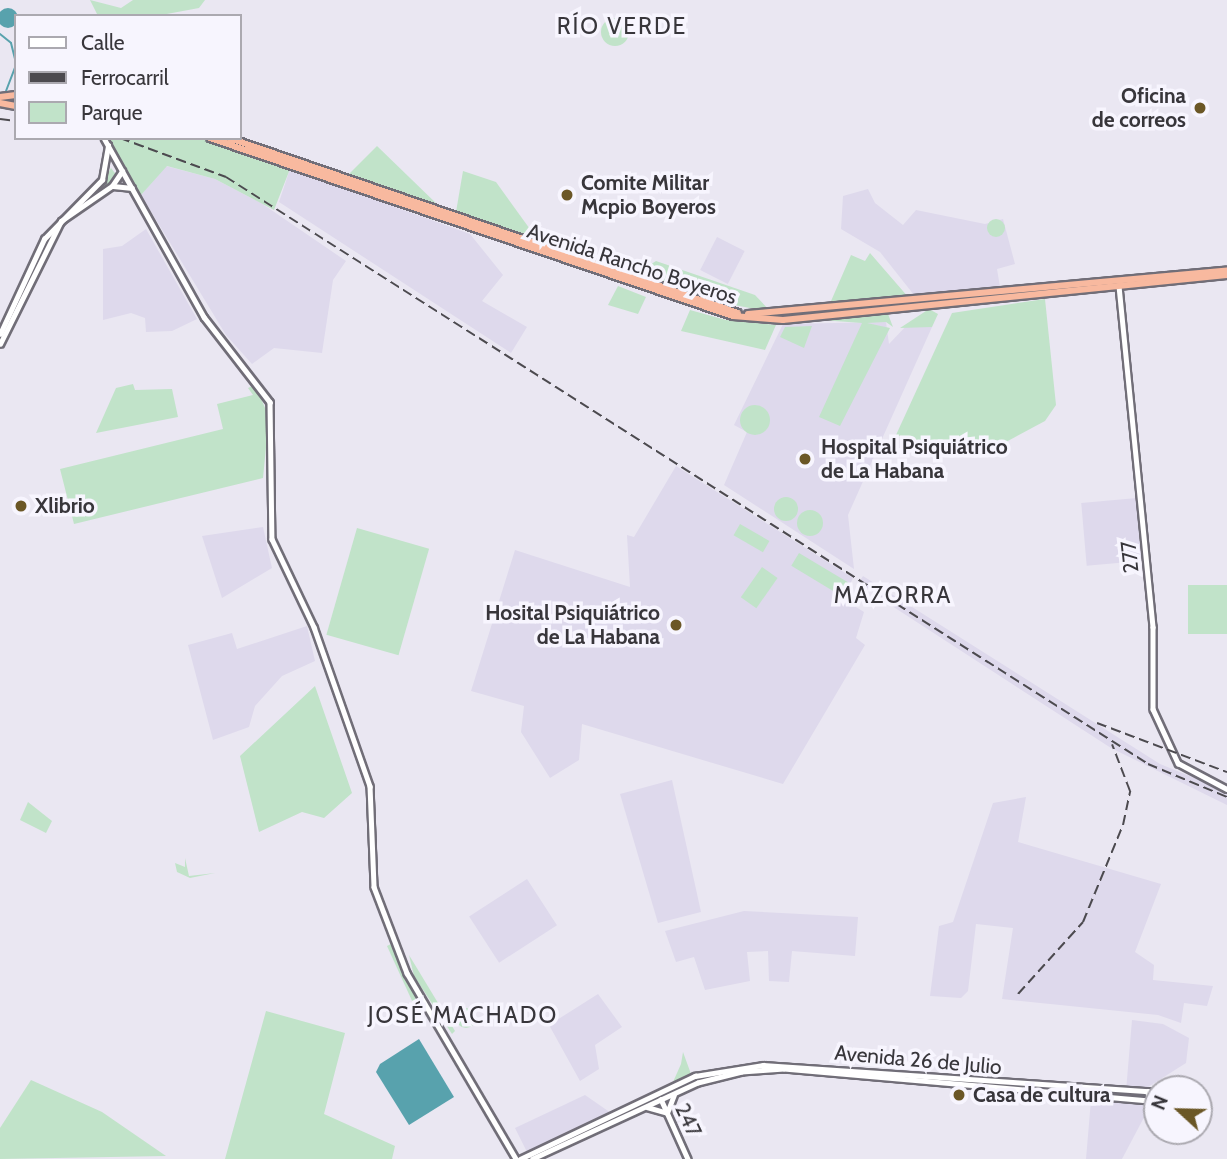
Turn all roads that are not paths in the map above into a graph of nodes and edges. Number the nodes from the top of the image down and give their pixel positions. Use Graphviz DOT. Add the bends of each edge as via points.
graph roads {
  1 [pos="106,140"];
  2 [pos="216,140"];
  3 [pos="235,140"];
  4 [pos="118,163"];
  5 [pos="106,170"];
  6 [pos="122,171"];
  7 [pos="112,186"];
  8 [pos="132,188"];
  9 [pos="1227,270"];
  10 [pos="1227,275"];
  11 [pos="1119,286"];
  12 [pos="0,334"];
  13 [pos="0,344"];
  14 [pos="1227,789"];
  15 [pos="1011,1087"];
  16 [pos="1030,1088"];
  17 [pos="676,1093"];
  18 [pos="660,1098"];
  19 [pos="646,1107"];
  20 [pos="667,1114"];
  21 [pos="581,1134"];
  22 [pos="518,1159"];
  23 [pos="533,1159"];
  24 [pos="688,1159"];
  1 -- 4 [label="street"];
  1 -- 5 [label="street"];
  2 -- 11 [label="highway, Avenida Rancho Boyeros" via="733,316 783,320"];
  3 -- 9 [label="highway, Avenida Rancho Boyeros" via="688,299 750,314"];
  4 -- 5 [label="street"];
  4 -- 6 [label="street"];
  5 -- 12 [label="street" via="97,187 58,219 44,239"];
  6 -- 7 [label="street"];
  6 -- 8 [label="street"];
  7 -- 8 [label="street"];
  7 -- 13 [label="street" via="61,221"];
  8 -- 22 [label="street" via="204,317 270,402 272,539 314,627 370,786 374,887 407,973"];
  10 -- 11 [label="highway, Avenida Rancho Boyeros"];
  11 -- 14 [label="street, 277" via="1153,628 1153,709 1178,763"];
  15 -- 16 [label="street, Avenida 26 de Julio"];
  15 -- 17 [label="street, Avenida 26 de Julio" via="784,1069 741,1072"];
  15 -- 18 [label="street, Avenida 26 de Julio" via="762,1065 695,1076"];
  16 -- 16 [label="street, Avenida 26 de Julio" via="1149,1101 1148,1091"];
  17 -- 18 [label="street, Avenida 26 de Julio"];
  17 -- 20 [label="street"];
  18 -- 19 [label="street, Avenida 26 de Julio"];
  18 -- 20 [label="street, 247"];
  18 -- 21 [label="street, Avenida 26 de Julio"];
  19 -- 20 [label="street"];
  19 -- 21 [label="street, Avenida 26 de Julio"];
  20 -- 24 [label="street, 247"];
  21 -- 22 [label="street, Avenida 26 de Julio"];
  21 -- 23 [label="street, Avenida 26 de Julio"];
}
